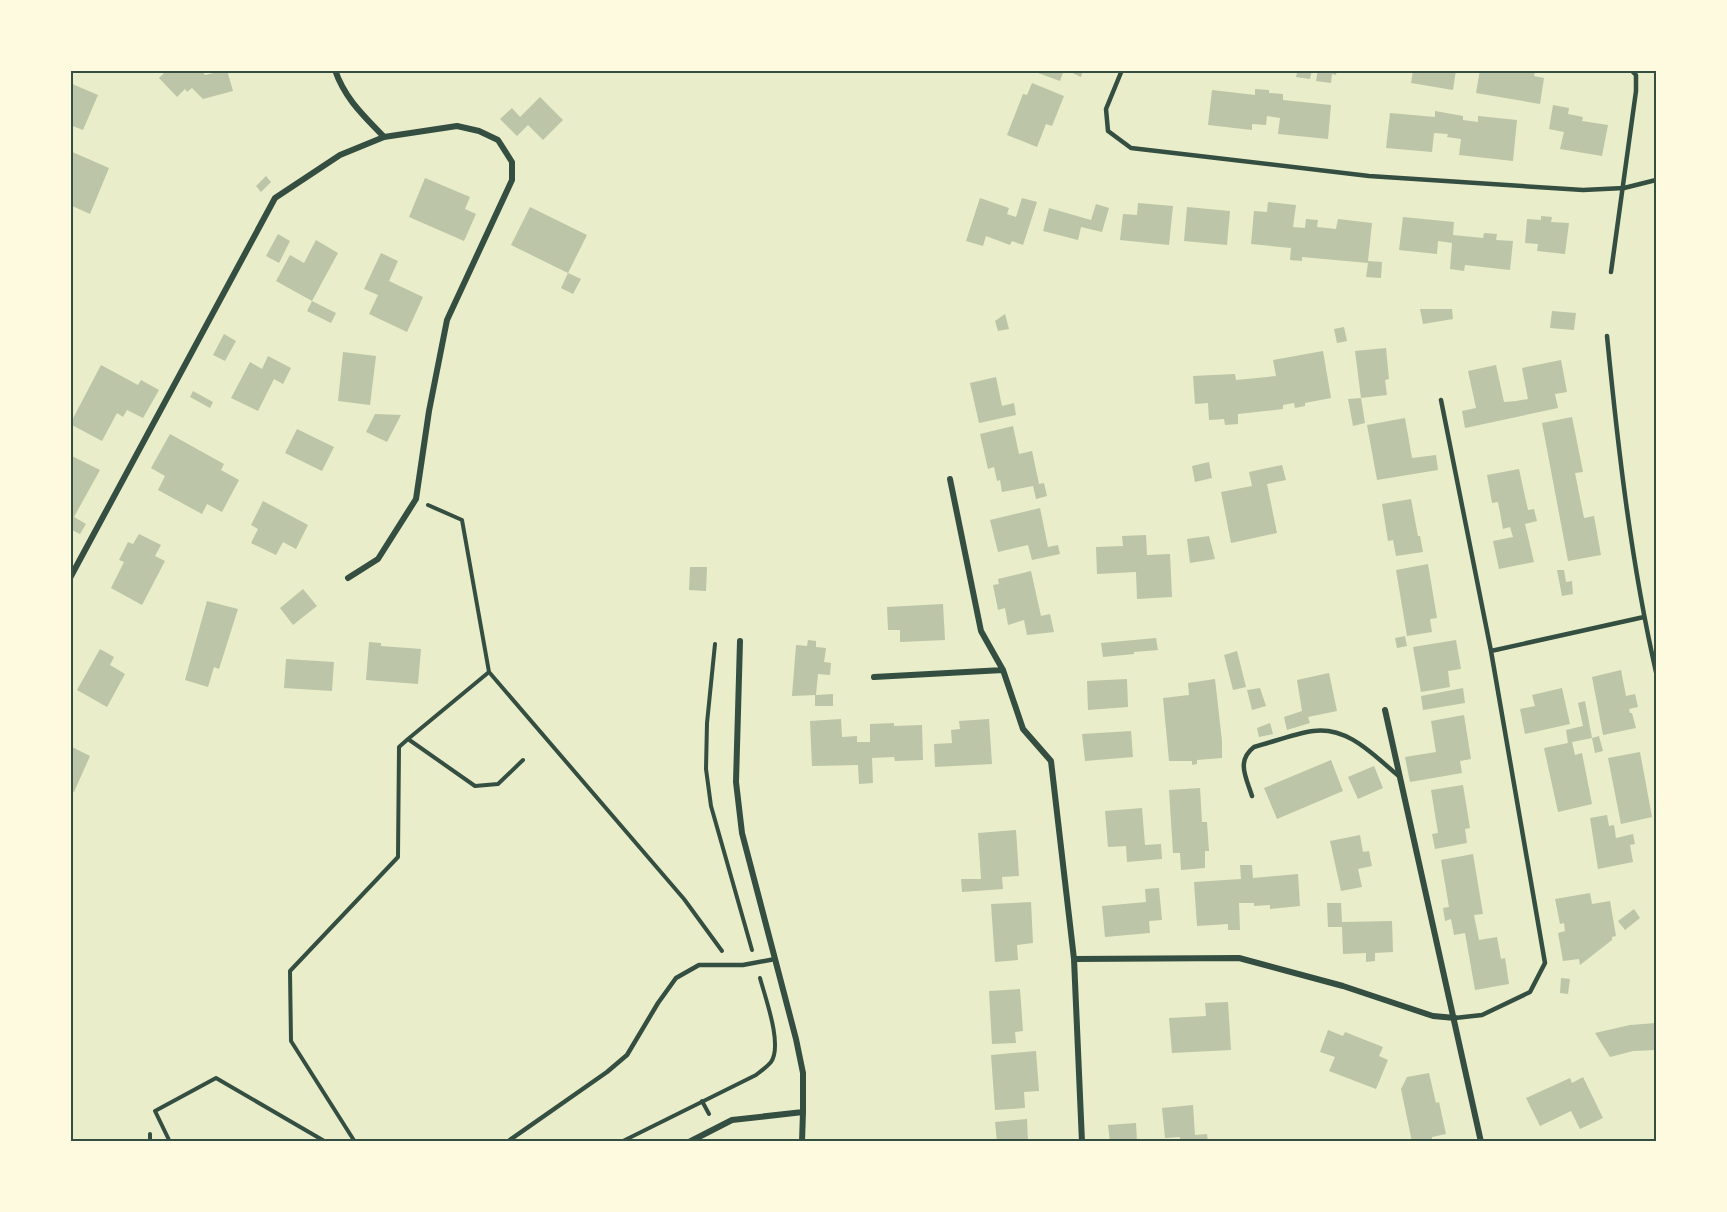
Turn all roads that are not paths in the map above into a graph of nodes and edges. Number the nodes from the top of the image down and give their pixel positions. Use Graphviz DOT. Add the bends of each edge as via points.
graph roads {
  1 [pos="335,70"];
  2 [pos="1122,70"];
  3 [pos="1631,70"];
  4 [pos="384,137"];
  5 [pos="1656,180"];
  6 [pos="1624,188"];
  7 [pos="1611,273"];
  8 [pos="1607,336"];
  9 [pos="1440,400"];
  10 [pos="950,479"];
  11 [pos="70,578"];
  12 [pos="348,578"];
  13 [pos="1644,617"];
  14 [pos="740,641"];
  15 [pos="1491,651"];
  16 [pos="1003,670"];
  17 [pos="1656,672"];
  18 [pos="874,677"];
  19 [pos="1385,710"];
  20 [pos="1400,777"];
  21 [pos="1252,796"];
  22 [pos="775,959"];
  23 [pos="1074,959"];
  24 [pos="1455,1018"];
  25 [pos="803,1112"];
  26 [pos="507,1142"];
  27 [pos="688,1142"];
  28 [pos="802,1142"];
  29 [pos="1082,1142"];
  30 [pos="1481,1142"];
  1 -- 4 [label="street" via="342,88"];
  2 -- 6 [label="lane" via="1106,109 1108,131 1131,148 1369,176 1583,190"];
  3 -- 6 [label="lane" via="1636,75 1636,91"];
  4 -- 11 [label="street" via="340,155 275,198"];
  4 -- 12 [label="street" via="457,126 479,131 498,140 512,162 512,180 447,320 416,499 378,559"];
  5 -- 6 [label="lane"];
  6 -- 7 [label="lane"];
  8 -- 13 [label="lane" via="1616,431"];
  9 -- 15 [label="lane"];
  10 -- 16 [label="street" via="981,631"];
  13 -- 15 [label="lane"];
  13 -- 17 [label="lane"];
  14 -- 22 [label="street" via="736,782 742,832"];
  15 -- 24 [label="lane" via="1545,963 1530,992 1482,1015"];
  16 -- 18 [label="street"];
  16 -- 23 [label="street" via="1023,729 1051,761"];
  19 -- 20 [label="street"];
  20 -- 21 [label="lane" via="1356,741 1337,732 1314,731 1254,747 1246,753 1243,765"];
  20 -- 24 [label="street"];
  22 -- 25 [label="street" via="803,1073"];
  22 -- 26 [label="lane" via="733,966 699,965 676,978 627,1055"];
  23 -- 24 [label="street" via="1239,958 1433,1016"];
  23 -- 29 [label="street"];
  24 -- 30 [label="street"];
  25 -- 27 [label="street" via="732,1120"];
  25 -- 28 [label="street"];
}
